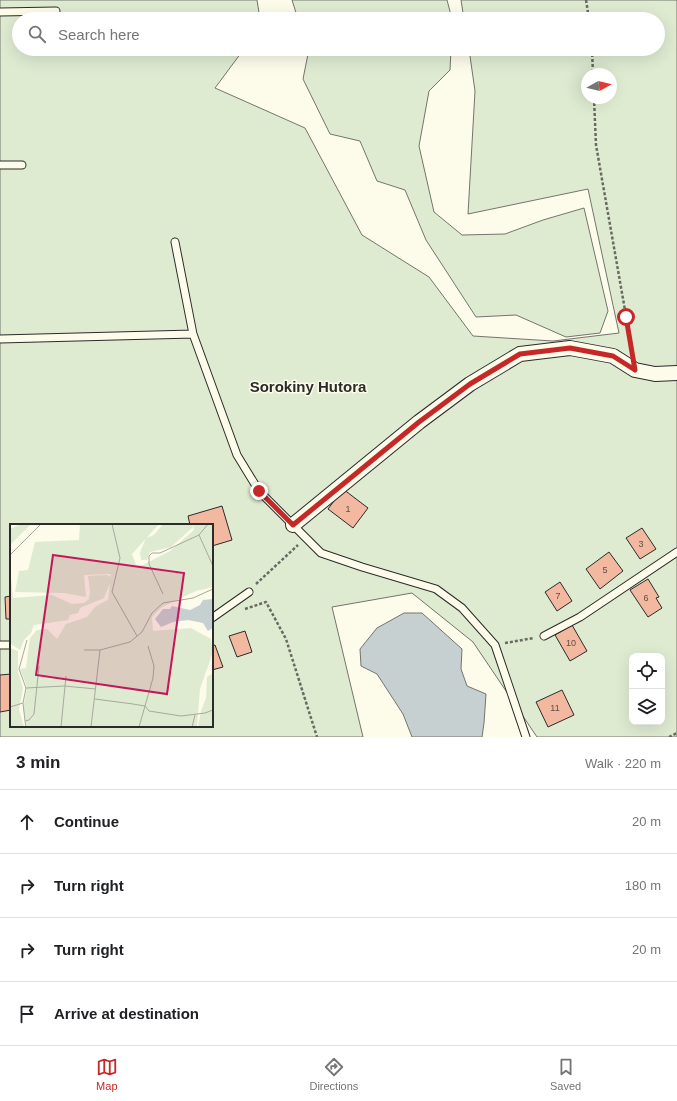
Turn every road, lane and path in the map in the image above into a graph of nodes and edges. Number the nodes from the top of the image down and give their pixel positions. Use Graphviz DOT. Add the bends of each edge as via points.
graph roads {
  1 [pos="586,0"];
  2 [pos="56,11"];
  3 [pos="0,12"];
  4 [pos="588,12"];
  5 [pos="592,56"];
  6 [pos="593,68"];
  7 [pos="594,104"];
  8 [pos="0,165"];
  9 [pos="22,165"];
  10 [pos="175,242"];
  11 [pos="192,334"];
  12 [pos="0,339"];
  13 [pos="635,370"];
  14 [pos="677,373"];
  15 [pos="293,525"];
  16 [pos="306,537"];
  17 [pos="677,552"];
  18 [pos="249,592"];
  19 [pos="239,611"];
  20 [pos="213,617"];
  21 [pos="544,636"];
  22 [pos="495,645"];
  23 [pos="677,733"];
  24 [pos="317,737"];
  25 [pos="526,737"];
  26 [pos="669,737"];
  1 -- 4 [label="path"];
  2 -- 3 [label="lane"];
  5 -- 6 [label="path"];
  7 -- 13 [label="path" via="596,145"];
  8 -- 9 [label="lane"];
  10 -- 11 [label="lane"];
  11 -- 12 [label="lane"];
  11 -- 15 [label="lane" via="237,455 259,491"];
  13 -- 14 [label="street" via="655,374"];
  13 -- 15 [label="street" via="613,356 570,348 520,354 470,384 419,422"];
  15 -- 16 [label="lane"];
  16 -- 18 [label="path"];
  16 -- 22 [label="lane" via="321,552 436,589 462,608"];
  17 -- 21 [label="lane" via="580,617"];
  18 -- 20 [label="lane"];
  19 -- 24 [label="path" via="266,602 286,639"];
  21 -- 22 [label="path"];
  22 -- 25 [label="lane"];
  23 -- 26 [label="path"];
}
